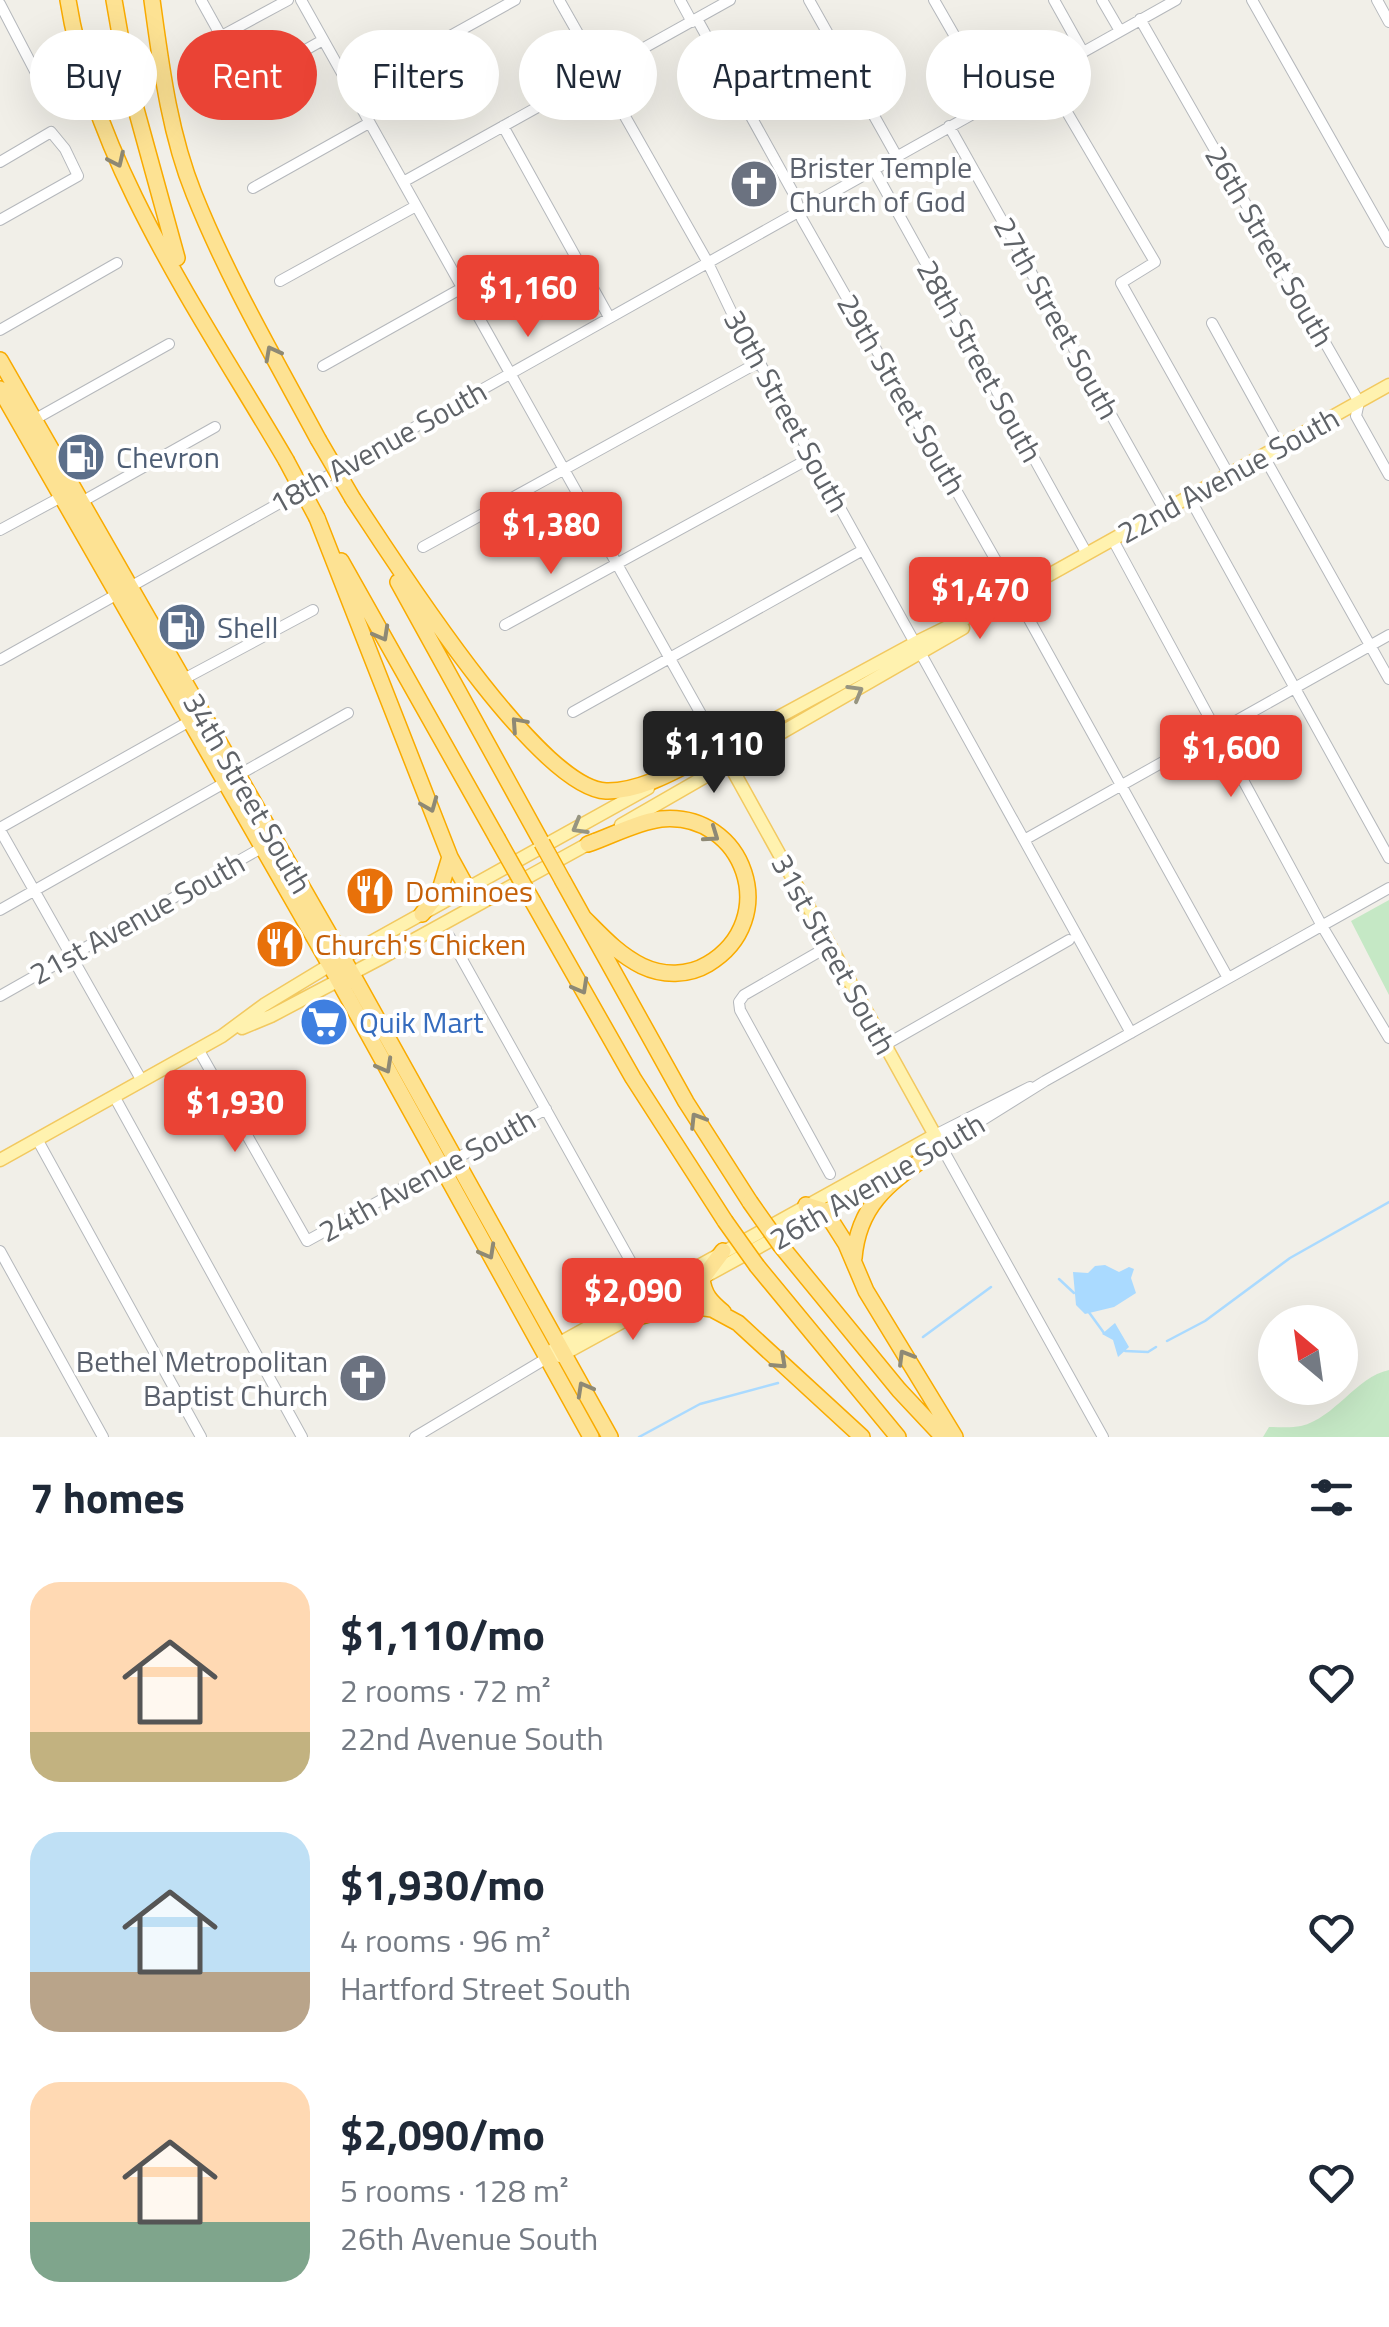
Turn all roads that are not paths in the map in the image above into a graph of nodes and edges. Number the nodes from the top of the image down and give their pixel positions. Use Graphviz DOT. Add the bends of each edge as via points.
graph roads {
  1 [pos="68,0"];
  2 [pos="114,0"];
  3 [pos="201,0"];
  4 [pos="288,0"];
  5 [pos="301,0"];
  6 [pos="515,0"];
  7 [pos="559,0"];
  8 [pos="680,0"];
  9 [pos="730,0"];
  10 [pos="809,0"];
  11 [pos="934,0"];
  12 [pos="1054,0"];
  13 [pos="1102,0"];
  14 [pos="1176,0"];
  15 [pos="1252,0"];
  16 [pos="1377,0"];
  17 [pos="152,1"];
  18 [pos="0,4"];
  19 [pos="694,20"];
  20 [pos="1140,20"];
  21 [pos="1389,22"];
  22 [pos="218,30"];
  23 [pos="232,30"];
  24 [pos="462,30"];
  25 [pos="576,30"];
  26 [pos="951,30"];
  27 [pos="1071,30"];
  28 [pos="1120,31"];
  29 [pos="323,40"];
  30 [pos="657,40"];
  31 [pos="317,43"];
  32 [pos="1091,47"];
  33 [pos="30,62"];
  34 [pos="337,66"];
  35 [pos="519,118"];
  36 [pos="367,120"];
  37 [pos="627,120"];
  38 [pos="959,120"];
  39 [pos="1072,120"];
  40 [pos="369,123"];
  41 [pos="504,126"];
  42 [pos="948,126"];
  43 [pos="896,155"];
  44 [pos="0,162"];
  45 [pos="873,168"];
  46 [pos="403,182"];
  47 [pos="253,188"];
  48 [pos="416,206"];
  49 [pos="800,208"];
  50 [pos="0,220"];
  51 [pos="1389,242"];
  52 [pos="707,262"];
  53 [pos="117,263"];
  54 [pos="280,282"];
  55 [pos="184,283"];
  56 [pos="462,288"];
  57 [pos="609,317"];
  58 [pos="1212,323"];
  59 [pos="0,330"];
  60 [pos="169,344"];
  61 [pos="0,360"];
  62 [pos="759,362"];
  63 [pos="323,366"];
  64 [pos="510,374"];
  65 [pos="1389,385"];
  66 [pos="0,389"];
  67 [pos="1359,402"];
  68 [pos="10,404"];
  69 [pos="28,423"];
  70 [pos="215,427"];
  71 [pos="1280,446"];
  72 [pos="812,457"];
  73 [pos="563,467"];
  74 [pos="1229,474"];
  75 [pos="1389,475"];
  76 [pos="1190,497"];
  77 [pos="71,499"];
  78 [pos="352,499"];
  79 [pos="1164,511"];
  80 [pos="317,518"];
  81 [pos="0,530"];
  82 [pos="1113,540"];
  83 [pos="423,547"];
  84 [pos="863,550"];
  85 [pos="1087,554"];
  86 [pos="616,563"];
  87 [pos="123,590"];
  88 [pos="1016,594"];
  89 [pos="313,610"];
  90 [pos="505,626"];
  91 [pos="1389,635"];
  92 [pos="1370,646"];
  93 [pos="918,649"];
  94 [pos="668,657"];
  95 [pos="0,660"];
  96 [pos="1389,679"];
  97 [pos="176,683"];
  98 [pos="1294,688"];
  99 [pos="573,712"];
  100 [pos="348,713"];
  101 [pos="190,721"];
  102 [pos="1216,732"];
  103 [pos="720,748"];
  104 [pos="729,763"];
  105 [pos="232,780"];
  106 [pos="1121,785"];
  107 [pos="0,829"];
  108 [pos="1024,840"];
  109 [pos="268,844"];
  110 [pos="588,844"];
  111 [pos="450,857"];
  112 [pos="1389,858"];
  113 [pos="467,888"];
  114 [pos="1389,888"];
  115 [pos="34,891"];
  116 [pos="490,898"];
  117 [pos="0,910"];
  118 [pos="422,914"];
  119 [pos="584,917"];
  120 [pos="1322,926"];
  121 [pos="449,936"];
  122 [pos="1069,940"];
  123 [pos="830,946"];
  124 [pos="71,956"];
  125 [pos="340,969"];
  126 [pos="1228,978"];
  127 [pos="0,996"];
  128 [pos="1131,1032"];
  129 [pos="1389,1038"];
  130 [pos="884,1045"];
  131 [pos="198,1049"];
  132 [pos="142,1080"];
  133 [pos="114,1096"];
  134 [pos="546,1108"];
  135 [pos="37,1139"];
  136 [pos="938,1140"];
  137 [pos="0,1160"];
  138 [pos="448,1163"];
  139 [pos="830,1174"];
  140 [pos="806,1206"];
  141 [pos="825,1212"];
  142 [pos="0,1251"];
  143 [pos="723,1251"];
  144 [pos="858,1277"];
  145 [pos="702,1279"];
  146 [pos="641,1280"];
  147 [pos="634,1318"];
  148 [pos="738,1323"];
  149 [pos="562,1350"];
  150 [pos="547,1358"];
  151 [pos="103,1437"];
  152 [pos="200,1437"];
  153 [pos="302,1437"];
  154 [pos="415,1437"];
  155 [pos="591,1437"];
  156 [pos="610,1437"];
  157 [pos="862,1437"];
  158 [pos="898,1437"];
  159 [pos="943,1437"];
  160 [pos="955,1437"];
  161 [pos="1103,1437"];
  1 -- 55 [label="highway, one-way" via="105,133"];
  2 -- 55 [label="highway" via="128,80"];
  3 -- 22 [label="street"];
  4 -- 23 [label="street"];
  5 -- 29 [label="street, 31st Street South"];
  6 -- 24 [label="street"];
  7 -- 25 [label="street, 30th Street South"];
  8 -- 19 [label="street, 29th Street South"];
  9 -- 19 [label="street"];
  10 -- 43 [label="street"];
  11 -- 26 [label="street"];
  12 -- 27 [label="street"];
  13 -- 28 [label="street"];
  14 -- 20 [label="street, 18th Avenue South"];
  15 -- 51 [label="street"];
  16 -- 21 [label="street"];
  78 -- 17 [label="highway, one-way, bridge" via="193,192 169,108"];
  18 -- 33 [label="street"];
  19 -- 30 [label="street"];
  19 -- 49 [label="street, 29th Street South"];
  20 -- 28 [label="street, 18th Avenue South"];
  20 -- 67 [label="street, 26th Street South"];
  28 -- 32 [label="street, 18th Avenue South"];
  29 -- 31 [label="street"];
  29 -- 34 [label="street, 31st Street South"];
  35 -- 41 [label="street"];
  36 -- 40 [label="street, 31st Street South"];
  37 -- 52 [label="street, 30th Street South"];
  38 -- 42 [label="street, 18th Avenue South"];
  39 -- 74 [label="street" via="1156,262 1121,283"];
  40 -- 46 [label="street, 31st Street South"];
  40 -- 47 [label="street"];
  41 -- 46 [label="street"];
  41 -- 57 [label="street"];
  42 -- 43 [label="street, 18th Avenue South"];
  42 -- 79 [label="street, 27th Street South"];
  43 -- 45 [label="street, 18th Avenue South"];
  44 -- 50 [label="street" via="52,132 78,176"];
  45 -- 49 [label="street, 18th Avenue South"];
  45 -- 85 [label="street, 28th Street South"];
  46 -- 48 [label="street, 31st Street South"];
  48 -- 54 [label="street"];
  48 -- 56 [label="street, 31st Street South"];
  49 -- 52 [label="street, 18th Avenue South"];
  49 -- 88 [label="street, 29th Street South"];
  52 -- 57 [label="street, 18th Avenue South"];
  52 -- 62 [label="street, 30th Street South"];
  53 -- 59 [label="street"];
  55 -- 80 [label="highway, bridge"];
  56 -- 63 [label="street"];
  56 -- 64 [label="street, 31st Street South"];
  57 -- 64 [label="street, 18th Avenue South"];
  58 -- 71 [label="street"];
  60 -- 69 [label="street"];
  61 -- 68 [label="highway, 34th Street South"];
  62 -- 72 [label="street, 30th Street South"];
  62 -- 73 [label="street"];
  64 -- 73 [label="street, 31st Street South"];
  64 -- 87 [label="street, 18th Avenue South"];
  65 -- 67 [label="main road, 22nd Avenue South"];
  66 -- 68 [label="highway, 34th Street South"];
  67 -- 71 [label="main road, 22nd Avenue South"];
  67 -- 75 [label="street, 26th Street South" via="1356,416"];
  68 -- 69 [label="highway, 34th Street South"];
  69 -- 77 [label="highway, 34th Street South"];
  70 -- 77 [label="street"];
  71 -- 74 [label="main road, 22nd Avenue South"];
  71 -- 92 [label="street" via="1266,462"];
  72 -- 84 [label="street, 30th Street South"];
  72 -- 86 [label="street"];
  73 -- 83 [label="street"];
  73 -- 86 [label="street, 31st Street South"];
  74 -- 76 [label="main road, 22nd Avenue South"];
  76 -- 79 [label="main road, 22nd Avenue South"];
  76 -- 98 [label="street"];
  77 -- 81 [label="street"];
  77 -- 87 [label="highway, 34th Street South"];
  103 -- 78 [label="highway, one-way" via="632,789 604,791 566,775 479,679"];
  78 -- 119 [label="highway, bridge"];
  79 -- 82 [label="main road, 22nd Avenue South"];
  80 -- 111 [label="highway, one-way"];
  80 -- 158 [label="highway, one-way, bridge" via="633,1078 757,1266"];
  82 -- 85 [label="main road, 22nd Avenue South"];
  82 -- 102 [label="street"];
  84 -- 93 [label="street, 30th Street South"];
  84 -- 94 [label="street"];
  85 -- 88 [label="main road, 22nd Avenue South"];
  86 -- 90 [label="street"];
  86 -- 94 [label="street, 31st Street South"];
  87 -- 95 [label="street, 18th Avenue South"];
  87 -- 97 [label="highway, 34th Street South"];
  88 -- 93 [label="main road, 22nd Avenue South"];
  88 -- 106 [label="street, 29th Street South"];
  89 -- 97 [label="street"];
  91 -- 92 [label="street"];
  92 -- 96 [label="street"];
  92 -- 98 [label="street"];
  93 -- 103 [label="main road, 22nd Avenue South"];
  104 -- 93 [label="main road, 22nd Avenue South, one-way"];
  93 -- 108 [label="street, 30th Street South"];
  94 -- 99 [label="street"];
  94 -- 103 [label="street, 31st Street South"];
  97 -- 101 [label="highway, 34th Street South"];
  97 -- 105 [label="highway, 34th Street South"];
  98 -- 102 [label="street"];
  98 -- 112 [label="street"];
  100 -- 105 [label="street"];
  101 -- 105 [label="highway, 34th Street South"];
  101 -- 107 [label="street"];
  102 -- 106 [label="street"];
  102 -- 120 [label="street"];
  103 -- 104 [label="main road, 31st Street South"];
  103 -- 113 [label="main road, 22nd Avenue South, one-way"];
  104 -- 110 [label="main road, 22nd Avenue South"];
  104 -- 123 [label="main road, 31st Street South"];
  105 -- 109 [label="highway, 34th Street South"];
  105 -- 115 [label="street"];
  106 -- 108 [label="street"];
  106 -- 126 [label="street, 29th Street South"];
  107 -- 115 [label="street"];
  108 -- 128 [label="street, 30th Street South"];
  109 -- 124 [label="street, 21st Avenue South"];
  109 -- 125 [label="highway, 34th Street South"];
  110 -- 116 [label="main road, 22nd Avenue South"];
  110 -- 119 [label="highway, one-way" via="664,819 694,823 735,854 749,895 739,936 688,973 644,967"];
  111 -- 113 [label="highway"];
  111 -- 118 [label="highway" via="439,894"];
  113 -- 116 [label="highway"];
  113 -- 118 [label="main road, 22nd Avenue South"];
  114 -- 120 [label="street, 26th Avenue South"];
  115 -- 117 [label="street"];
  115 -- 124 [label="street"];
  116 -- 125 [label="main road, 22nd Avenue South"];
  118 -- 125 [label="main road, 22nd Avenue South"];
  159 -- 119 [label="highway, one-way, bridge" via="750,1202"];
  120 -- 126 [label="street, 26th Avenue South"];
  120 -- 129 [label="street"];
  121 -- 134 [label="street"];
  122 -- 130 [label="street"];
  123 -- 130 [label="main road, 31st Street South"];
  123 -- 139 [label="street" via="738,1002"];
  124 -- 127 [label="street, 21st Avenue South"];
  124 -- 132 [label="street"];
  125 -- 131 [label="main road, 22nd Avenue South" via="264,1004"];
  125 -- 138 [label="highway, 34th Street South"];
  126 -- 128 [label="street, 26th Avenue South"];
  128 -- 136 [label="street, 26th Avenue South"];
  130 -- 136 [label="main road, 31st Street South"];
  131 -- 132 [label="main road, 22nd Avenue South"];
  131 -- 138 [label="street, 24th Avenue South" via="307,1241"];
  132 -- 133 [label="main road, 22nd Avenue South"];
  133 -- 135 [label="main road, 22nd Avenue South"];
  133 -- 153 [label="street"];
  134 -- 138 [label="street, 24th Avenue South"];
  134 -- 146 [label="street"];
  135 -- 137 [label="main road, 22nd Avenue South"];
  135 -- 152 [label="street"];
  136 -- 140 [label="main road, 26th Avenue South"];
  136 -- 141 [label="main road, 26th Avenue South"];
  136 -- 144 [label="highway" via="868,1210 855,1240"];
  136 -- 161 [label="street, 31st Street South"];
  138 -- 149 [label="highway, 34th Street South"];
  138 -- 150 [label="highway, 34th Street South, one-way"];
  140 -- 141 [label="highway"];
  140 -- 143 [label="main road, 26th Avenue South"];
  141 -- 144 [label="highway"];
  141 -- 145 [label="main road, 26th Avenue South"];
  142 -- 151 [label="street"];
  143 -- 145 [label="highway"];
  143 -- 149 [label="main road, 26th Avenue South"];
  160 -- 144 [label="highway, one-way"];
  145 -- 147 [label="main road, 26th Avenue South"];
  145 -- 148 [label="highway" via="710,1302"];
  147 -- 148 [label="highway" via="682,1305 712,1309"];
  147 -- 149 [label="main road, 26th Avenue South"];
  148 -- 157 [label="highway, one-way"];
  149 -- 150 [label="main road, 26th Avenue South"];
  156 -- 149 [label="highway, 34th Street South, one-way"];
  150 -- 154 [label="street, 26th Avenue South"];
  150 -- 155 [label="highway, 34th Street South"];
}
